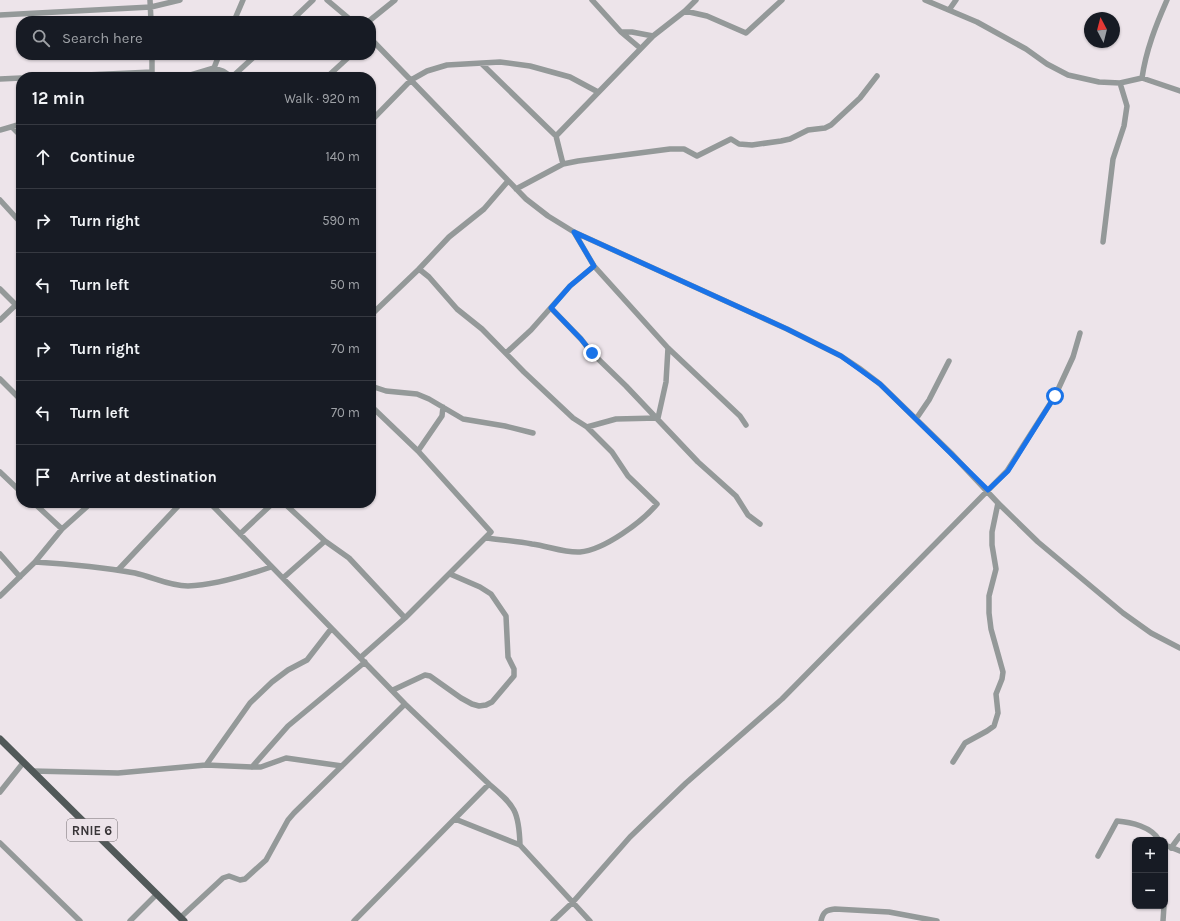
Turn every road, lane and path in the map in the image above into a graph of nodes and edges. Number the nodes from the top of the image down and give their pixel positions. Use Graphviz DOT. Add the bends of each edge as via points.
graph roads {
  1 [pos="150,0"];
  2 [pos="180,0"];
  3 [pos="243,0"];
  4 [pos="313,0"];
  5 [pos="327,0"];
  6 [pos="395,0"];
  7 [pos="592,0"];
  8 [pos="696,0"];
  9 [pos="782,0"];
  10 [pos="925,0"];
  11 [pos="956,0"];
  12 [pos="1167,0"];
  13 [pos="151,8"];
  14 [pos="949,10"];
  15 [pos="685,11"];
  16 [pos="0,15"];
  17 [pos="151,16"];
  18 [pos="236,16"];
  19 [pos="296,16"];
  20 [pos="346,16"];
  21 [pos="375,16"];
  22 [pos="621,32"];
  23 [pos="653,36"];
  24 [pos="376,44"];
  25 [pos="640,48"];
  26 [pos="152,60"];
  27 [pos="217,60"];
  28 [pos="251,60"];
  29 [pos="346,60"];
  30 [pos="482,64"];
  31 [pos="214,68"];
  32 [pos="152,72"];
  33 [pos="201,72"];
  34 [pos="213,72"];
  35 [pos="224,72"];
  36 [pos="237,72"];
  37 [pos="332,72"];
  38 [pos="877,76"];
  39 [pos="16,78"];
  40 [pos="1142,78"];
  41 [pos="0,79"];
  42 [pos="411,80"];
  43 [pos="1120,83"];
  44 [pos="1180,91"];
  45 [pos="598,92"];
  46 [pos="376,116"];
  47 [pos="16,126"];
  48 [pos="12,127"];
  49 [pos="0,130"];
  50 [pos="16,131"];
  51 [pos="556,136"];
  52 [pos="563,164"];
  53 [pos="508,181"];
  54 [pos="516,189"];
  55 [pos="0,200"];
  56 [pos="16,218"];
  57 [pos="574,232"];
  58 [pos="1103,242"];
  59 [pos="594,266"];
  60 [pos="419,269"];
  61 [pos="0,289"];
  62 [pos="16,304"];
  63 [pos="551,308"];
  64 [pos="376,310"];
  65 [pos="0,320"];
  66 [pos="1080,334"];
  67 [pos="668,348"];
  68 [pos="506,353"];
  69 [pos="949,361"];
  70 [pos="0,379"];
  71 [pos="376,388"];
  72 [pos="16,395"];
  73 [pos="443,407"];
  74 [pos="376,411"];
  75 [pos="658,418"];
  76 [pos="916,419"];
  77 [pos="746,425"];
  78 [pos="587,427"];
  79 [pos="533,433"];
  80 [pos="418,451"];
  81 [pos="0,472"];
  82 [pos="16,487"];
  83 [pos="988,490"];
  84 [pos="998,503"];
  85 [pos="39,508"];
  86 [pos="85,508"];
  87 [pos="176,508"];
  88 [pos="215,508"];
  89 [pos="268,508"];
  90 [pos="289,508"];
  91 [pos="760,524"];
  92 [pos="62,529"];
  93 [pos="240,534"];
  94 [pos="486,538"];
  95 [pos="324,541"];
  96 [pos="0,554"];
  97 [pos="35,562"];
  98 [pos="271,567"];
  99 [pos="118,570"];
  100 [pos="450,574"];
  101 [pos="20,577"];
  102 [pos="283,578"];
  103 [pos="0,596"];
  104 [pos="405,618"];
  105 [pos="331,629"];
  106 [pos="1180,648"];
  107 [pos="363,660"];
  108 [pos="393,690"];
  109 [pos="405,704"];
  110 [pos="0,739"];
  111 [pos="953,762"];
  112 [pos="23,763"];
  113 [pos="206,765"];
  114 [pos="342,766"];
  115 [pos="252,767"];
  116 [pos="32,771"];
  117 [pos="489,784"];
  118 [pos="0,792"];
  119 [pos="455,819"];
  120 [pos="1180,836"];
  121 [pos="1157,837"];
  122 [pos="0,843"];
  123 [pos="520,845"];
  124 [pos="1168,846"];
  125 [pos="1180,851"];
  126 [pos="1098,856"];
  127 [pos="157,894"];
  128 [pos="572,902"];
  129 [pos="1164,909"];
  130 [pos="183,919"];
  131 [pos="80,921"];
  132 [pos="130,921"];
  133 [pos="354,921"];
  134 [pos="553,921"];
  135 [pos="590,921"];
  136 [pos="821,921"];
  137 [pos="937,921"];
  138 [pos="1163,921"];
  1 -- 13 [label="street"];
  2 -- 13 [label="street"];
  3 -- 18 [label="street"];
  4 -- 19 [label="street"];
  5 -- 20 [label="street"];
  6 -- 21 [label="street"];
  7 -- 22 [label="street"];
  8 -- 15 [label="street"];
  9 -- 15 [label="street" via="746,32 707,16"];
  10 -- 14 [label="street"];
  11 -- 14 [label="street"];
  12 -- 40 [label="street" via="1155,25 1144,61"];
  13 -- 16 [label="street"];
  13 -- 17 [label="street"];
  14 -- 43 [label="street" via="977,22 1068,75 1099,82"];
  15 -- 23 [label="street"];
  22 -- 23 [label="street"];
  22 -- 25 [label="street"];
  23 -- 25 [label="street"];
  24 -- 42 [label="street"];
  25 -- 45 [label="street"];
  26 -- 32 [label="street"];
  27 -- 31 [label="street"];
  28 -- 36 [label="street"];
  29 -- 37 [label="street"];
  30 -- 42 [label="street" via="446,64"];
  30 -- 45 [label="street" via="500,62 530,66 570,77"];
  30 -- 51 [label="street"];
  31 -- 33 [label="street"];
  31 -- 34 [label="street"];
  31 -- 35 [label="street"];
  38 -- 52 [label="street" via="860,98 830,125 808,130 790,139 752,145 739,144 731,139 697,156 684,149 670,149"];
  39 -- 41 [label="street"];
  40 -- 43 [label="street"];
  40 -- 44 [label="street"];
  42 -- 46 [label="street"];
  42 -- 53 [label="street"];
  43 -- 58 [label="street" via="1127,106 1114,159"];
  45 -- 51 [label="street"];
  47 -- 48 [label="street"];
  48 -- 49 [label="street"];
  48 -- 50 [label="street"];
  51 -- 52 [label="street"];
  52 -- 54 [label="street"];
  53 -- 54 [label="street"];
  53 -- 60 [label="street" via="484,208 449,238"];
  54 -- 57 [label="street" via="548,216"];
  55 -- 56 [label="street"];
  57 -- 59 [label="street"];
  57 -- 76 [label="street" via="841,356 880,384"];
  59 -- 63 [label="street" via="570,286"];
  59 -- 67 [label="street"];
  60 -- 64 [label="street"];
  60 -- 68 [label="street" via="429,276 448,300"];
  61 -- 62 [label="street"];
  62 -- 65 [label="street"];
  63 -- 68 [label="street"];
  63 -- 75 [label="street"];
  66 -- 83 [label="street" via="1073,357 1055,396 1008,471"];
  67 -- 75 [label="street" via="666,382"];
  67 -- 77 [label="street" via="740,416"];
  68 -- 78 [label="street" via="573,418"];
  69 -- 76 [label="street"];
  70 -- 72 [label="street"];
  71 -- 73 [label="street" via="417,394"];
  73 -- 79 [label="street" via="463,419"];
  73 -- 80 [label="street" via="442,416"];
  74 -- 80 [label="street"];
  75 -- 78 [label="street" via="616,419"];
  75 -- 91 [label="street" via="698,462 736,496 748,515"];
  76 -- 83 [label="street"];
  78 -- 94 [label="street" via="612,452 628,476 657,504 650,513 609,542 582,552"];
  80 -- 94 [label="street" via="490,530"];
  81 -- 82 [label="street"];
  83 -- 84 [label="street"];
  83 -- 128 [label="street" via="782,699 697,773 630,837"];
  84 -- 106 [label="street" via="1038,542 1123,613 1151,633"];
  84 -- 111 [label="street" via="992,532 996,569 989,596 991,629 1002,672 996,694 998,713 994,726 965,743"];
  85 -- 92 [label="street"];
  86 -- 92 [label="street"];
  87 -- 99 [label="street"];
  88 -- 93 [label="street"];
  89 -- 93 [label="street"];
  90 -- 95 [label="street"];
  92 -- 97 [label="street"];
  93 -- 98 [label="street"];
  94 -- 100 [label="street"];
  95 -- 102 [label="street"];
  95 -- 104 [label="street" via="349,558"];
  96 -- 101 [label="street"];
  97 -- 99 [label="street" via="83,564"];
  97 -- 101 [label="street"];
  98 -- 99 [label="street" via="244,576 188,586"];
  98 -- 102 [label="street"];
  100 -- 104 [label="street"];
  100 -- 108 [label="street" via="480,586 491,594 506,616 508,656 514,669 514,676 503,691 486,705 472,704 425,675"];
  101 -- 103 [label="street"];
  102 -- 105 [label="street"];
  104 -- 107 [label="street"];
  105 -- 107 [label="street"];
  105 -- 113 [label="street" via="307,660 288,670 250,703"];
  107 -- 108 [label="street"];
  107 -- 115 [label="street" via="288,726"];
  108 -- 109 [label="street"];
  109 -- 114 [label="street"];
  109 -- 117 [label="street"];
  110 -- 112 [label="main road, RNIE 6"];
  112 -- 116 [label="main road, RNIE 6"];
  112 -- 118 [label="street"];
  113 -- 115 [label="street"];
  113 -- 116 [label="street" via="118,774"];
  114 -- 115 [label="street" via="286,758 261,767"];
  114 -- 130 [label="street" via="288,820 266,860 245,879 229,876 223,878"];
  116 -- 127 [label="main road, RNIE 6"];
  117 -- 119 [label="street"];
  117 -- 123 [label="street" via="506,799 518,817"];
  119 -- 123 [label="street"];
  119 -- 133 [label="street"];
  120 -- 124 [label="street"];
  121 -- 126 [label="street" via="1148,830 1117,821"];
  122 -- 131 [label="street"];
  123 -- 128 [label="street"];
  124 -- 125 [label="street"];
  127 -- 130 [label="main road, RNIE 6"];
  127 -- 132 [label="street"];
  128 -- 134 [label="street"];
  128 -- 135 [label="street"];
  129 -- 138 [label="street"];
  136 -- 137 [label="street" via="823,914 835,909 889,912"];
}
